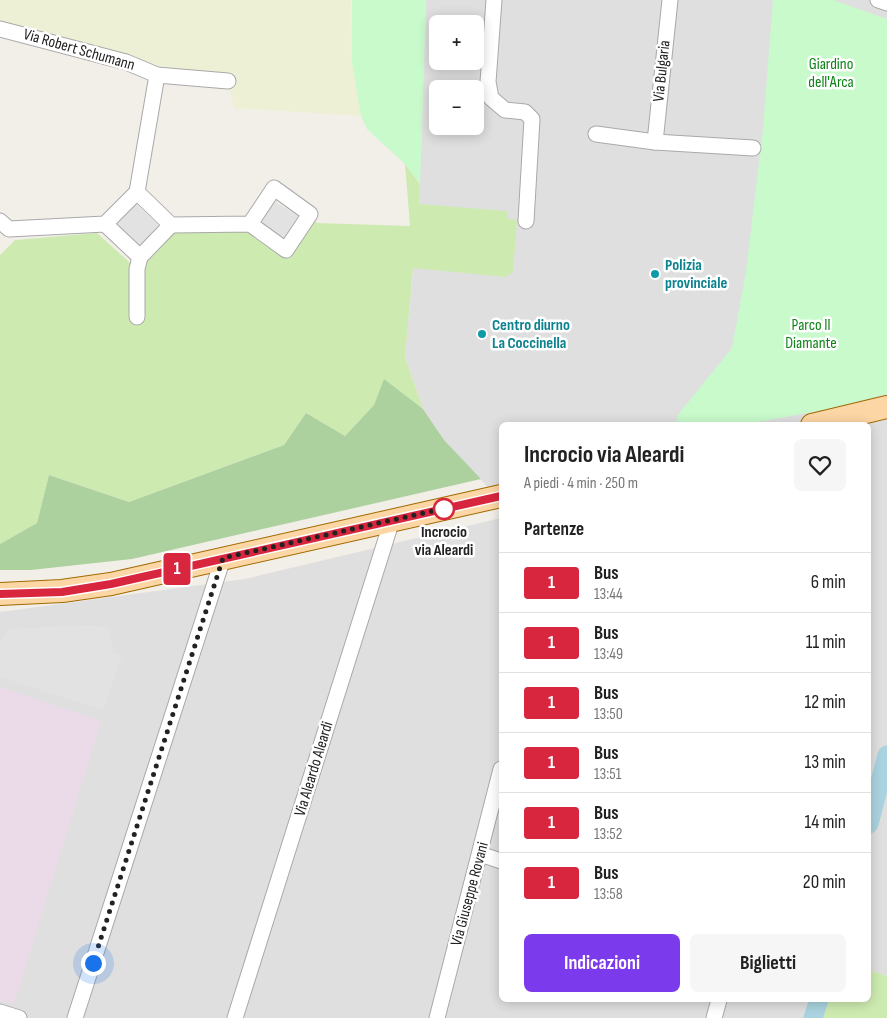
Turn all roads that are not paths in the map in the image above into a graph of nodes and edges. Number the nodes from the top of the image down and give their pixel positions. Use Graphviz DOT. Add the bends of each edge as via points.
graph roads {
  1 [pos="494,0"];
  2 [pos="670,0"];
  3 [pos="878,0"];
  4 [pos="887,4"];
  5 [pos="0,29"];
  6 [pos="158,75"];
  7 [pos="228,81"];
  8 [pos="596,134"];
  9 [pos="655,142"];
  10 [pos="753,148"];
  11 [pos="137,192"];
  12 [pos="526,221"];
  13 [pos="105,224"];
  14 [pos="250,224"];
  15 [pos="171,225"];
  16 [pos="3,229"];
  17 [pos="140,257"];
  18 [pos="138,317"];
  19 [pos="887,407"];
  20 [pos="824,422"];
  21 [pos="499,496"];
  22 [pos="392,520"];
  23 [pos="223,558"];
  24 [pos="0,594"];
  25 [pos="499,777"];
  26 [pos="480,854"];
  27 [pos="499,860"];
  28 [pos="718,1002"];
  29 [pos="0,1012"];
  30 [pos="19,1018"];
  31 [pos="75,1018"];
  32 [pos="236,1018"];
  33 [pos="437,1018"];
  34 [pos="714,1018"];
  1 -- 12 [label="street" via="488,82 490,98 504,110 525,112 532,119"];
  2 -- 9 [label="street, Via Bulgaria"];
  3 -- 4 [label="street"];
  5 -- 6 [label="street, Via Robert Schumann" via="126,62"];
  6 -- 7 [label="street, Via Robert Schumann"];
  6 -- 11 [label="street"];
  8 -- 9 [label="street"];
  9 -- 10 [label="street"];
  11 -- 13 [label="street"];
  11 -- 15 [label="street"];
  13 -- 16 [label="street"];
  13 -- 17 [label="street"];
  14 -- 15 [label="street"];
  15 -- 17 [label="street"];
  17 -- 18 [label="street" via="137,269"];
  19 -- 20 [label="main road"];
  21 -- 22 [label="main road"];
  22 -- 23 [label="main road"];
  22 -- 32 [label="street, Via Aleardo Aleardi"];
  23 -- 24 [label="main road" via="62,592"];
  23 -- 31 [label="street"];
  25 -- 26 [label="street, Via Giuseppe Rovani"];
  26 -- 27 [label="street"];
  26 -- 33 [label="street, Via Giuseppe Rovani"];
  28 -- 34 [label="street"];
  29 -- 30 [label="street"];
}
